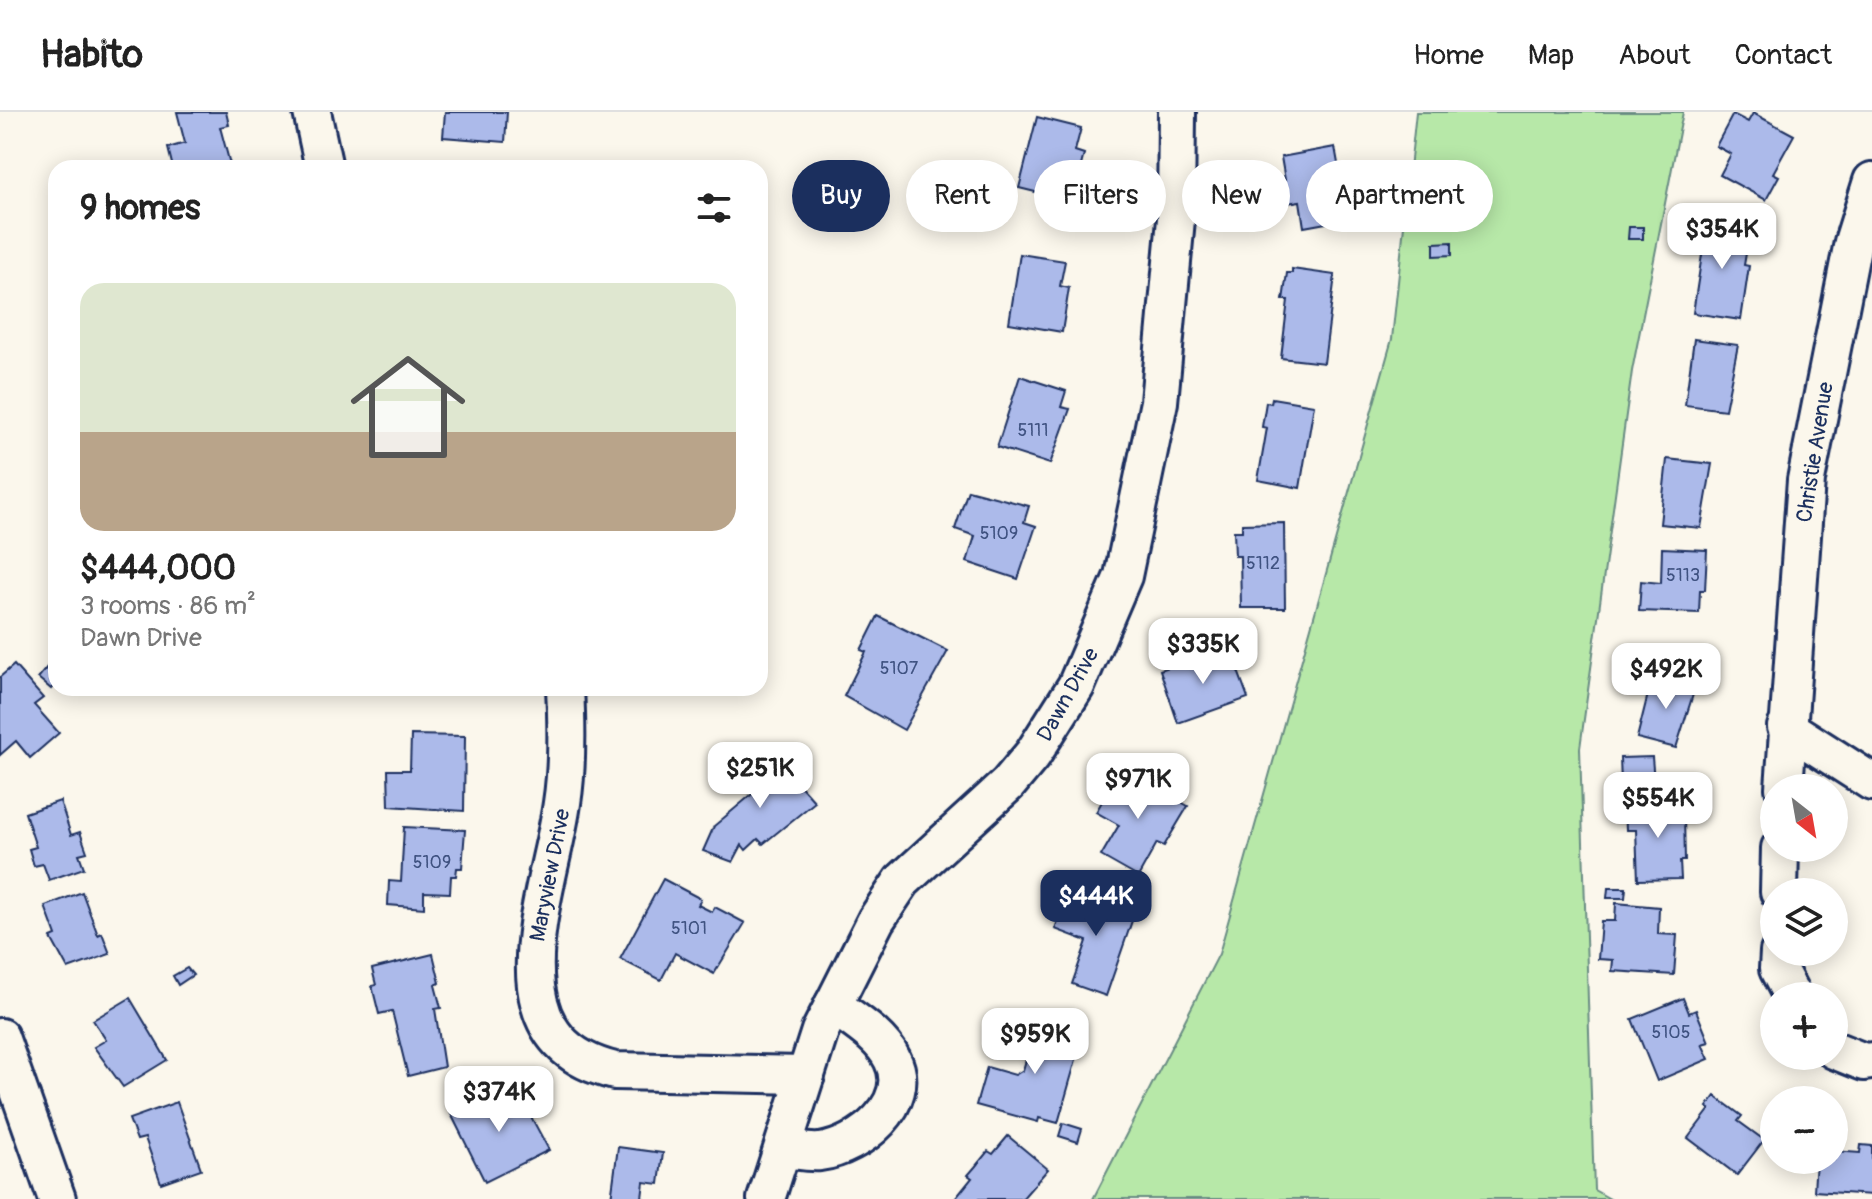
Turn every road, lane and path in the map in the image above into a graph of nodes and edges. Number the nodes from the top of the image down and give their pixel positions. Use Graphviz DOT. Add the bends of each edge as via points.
graph roads {
  1 [pos="312,112"];
  2 [pos="1177,112"];
  3 [pos="322,160"];
  4 [pos="1872,181"];
  5 [pos="565,696"];
  6 [pos="1786,727"];
  7 [pos="1784,774"];
  8 [pos="1872,782"];
  9 [pos="833,1005"];
  10 [pos="0,1037"];
  11 [pos="1848,1056"];
  12 [pos="1872,1061"];
  13 [pos="806,1075"];
  14 [pos="783,1149"];
  15 [pos="57,1199"];
  16 [pos="766,1199"];
  1 -- 3 [label="street"];
  2 -- 9 [label="street, Dawn Drive" via="1176,219 1159,402 1123,576 1076,686 1033,754 1008,784 902,881"];
  4 -- 6 [label="street, Christie Avenue" via="1853,242 1806,480"];
  5 -- 13 [label="street, Maryview Drive" via="563,802 534,941 539,997 554,1035 592,1065 615,1071"];
  6 -- 7 [label="street, Christie Avenue"];
  6 -- 8 [label="street"];
  9 -- 13 [label="street, Dawn Drive"];
  9 -- 14 [label="street" via="872,1034 892,1057 898,1073 894,1097 872,1127 839,1147 818,1152"];
  10 -- 15 [label="street"];
  11 -- 12 [label="street"];
  13 -- 14 [label="street, Dawn Drive"];
  14 -- 16 [label="street, Dawn Drive"];
}
